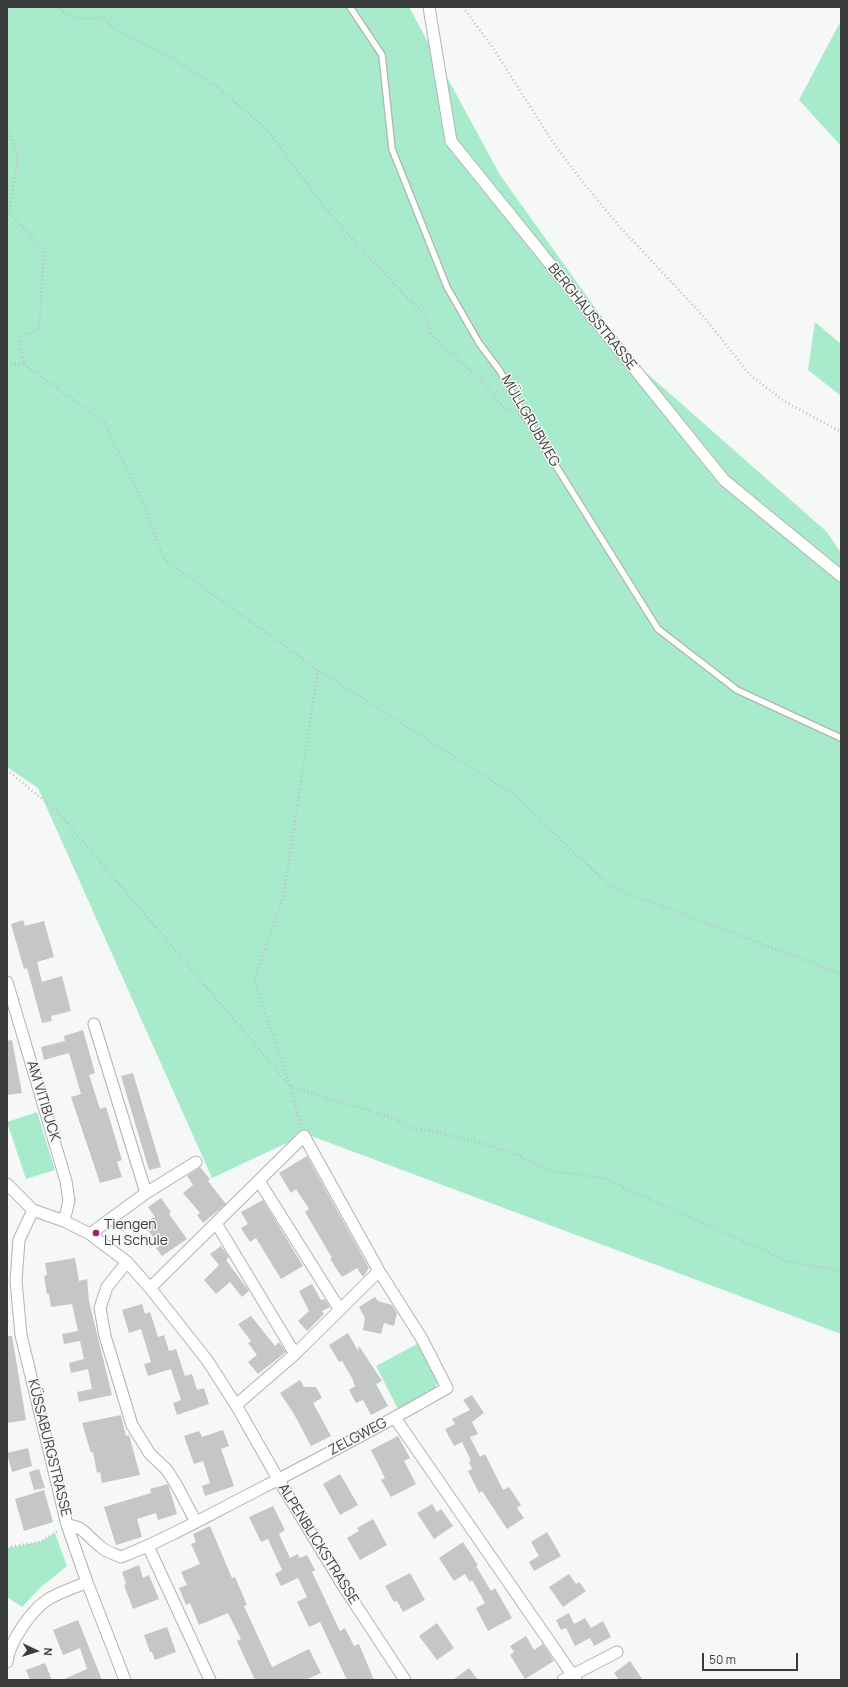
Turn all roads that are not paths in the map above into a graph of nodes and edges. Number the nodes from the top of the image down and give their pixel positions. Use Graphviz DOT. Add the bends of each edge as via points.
graph roads {
  1 [pos="350,7"];
  2 [pos="429,7"];
  3 [pos="841,576"];
  4 [pos="841,738"];
  5 [pos="7,982"];
  6 [pos="94,1024"];
  7 [pos="196,1162"];
  8 [pos="259,1181"];
  9 [pos="7,1184"];
  10 [pos="146,1193"];
  11 [pos="33,1210"];
  12 [pos="64,1221"];
  13 [pos="216,1223"];
  14 [pos="90,1234"];
  15 [pos="127,1262"];
  16 [pos="379,1271"];
  17 [pos="150,1288"];
  18 [pos="340,1310"];
  19 [pos="295,1354"];
  20 [pos="236,1405"];
  21 [pos="395,1418"];
  22 [pos="278,1479"];
  23 [pos="196,1522"];
  24 [pos="67,1525"];
  25 [pos="148,1546"];
  26 [pos="87,1582"];
  27 [pos="617,1652"];
  28 [pos="7,1662"];
  29 [pos="570,1678"];
  30 [pos="125,1680"];
  31 [pos="210,1680"];
  32 [pos="405,1680"];
  1 -- 4 [label="lane, MÜLLGRUBWEG" via="382,55 392,149 447,287 479,343 500,371 526,418 658,629 737,690"];
  2 -- 3 [label="street, BERGHAUSSTRASSE" via="451,141 724,480"];
  5 -- 12 [label="street, AM VITIBUCK" via="66,1181 69,1201"];
  6 -- 10 [label="street"];
  7 -- 10 [label="street"];
  8 -- 13 [label="street"];
  8 -- 16 [label="street" via="304,1136"];
  8 -- 18 [label="street"];
  9 -- 11 [label="street, ALPENBLICKSTRASSE"];
  10 -- 14 [label="street"];
  11 -- 12 [label="street, ALPENBLICKSTRASSE"];
  11 -- 24 [label="street, KÜSSABURGSTRASSE" via="19,1240 16,1281 21,1336"];
  12 -- 14 [label="street, ALPENBLICKSTRASSE"];
  13 -- 17 [label="street"];
  13 -- 19 [label="street"];
  14 -- 15 [label="street, ALPENBLICKSTRASSE"];
  15 -- 17 [label="street, ALPENBLICKSTRASSE"];
  15 -- 23 [label="street" via="107,1287 100,1308 105,1336 132,1425 150,1454 177,1486"];
  16 -- 18 [label="street"];
  16 -- 21 [label="street" via="422,1339 447,1388"];
  17 -- 20 [label="street, ALPENBLICKSTRASSE" via="207,1360"];
  18 -- 19 [label="street"];
  19 -- 20 [label="street"];
  20 -- 22 [label="street, ALPENBLICKSTRASSE"];
  21 -- 22 [label="street, ZELGWEG"];
  21 -- 29 [label="street, ZELGWEG"];
  22 -- 23 [label="street, ZELGWEG"];
  22 -- 32 [label="street, ALPENBLICKSTRASSE"];
  23 -- 25 [label="street, ZELGWEG"];
  24 -- 25 [label="street, ZELGWEG" via="77,1526 101,1548 121,1557"];
  24 -- 26 [label="street, KÜSSABURGSTRASSE"];
  25 -- 31 [label="street"];
  26 -- 28 [label="street" via="47,1600 21,1627"];
  26 -- 30 [label="street, KÜSSABURGSTRASSE"];
  27 -- 29 [label="street, ZELGWEG"];
}
